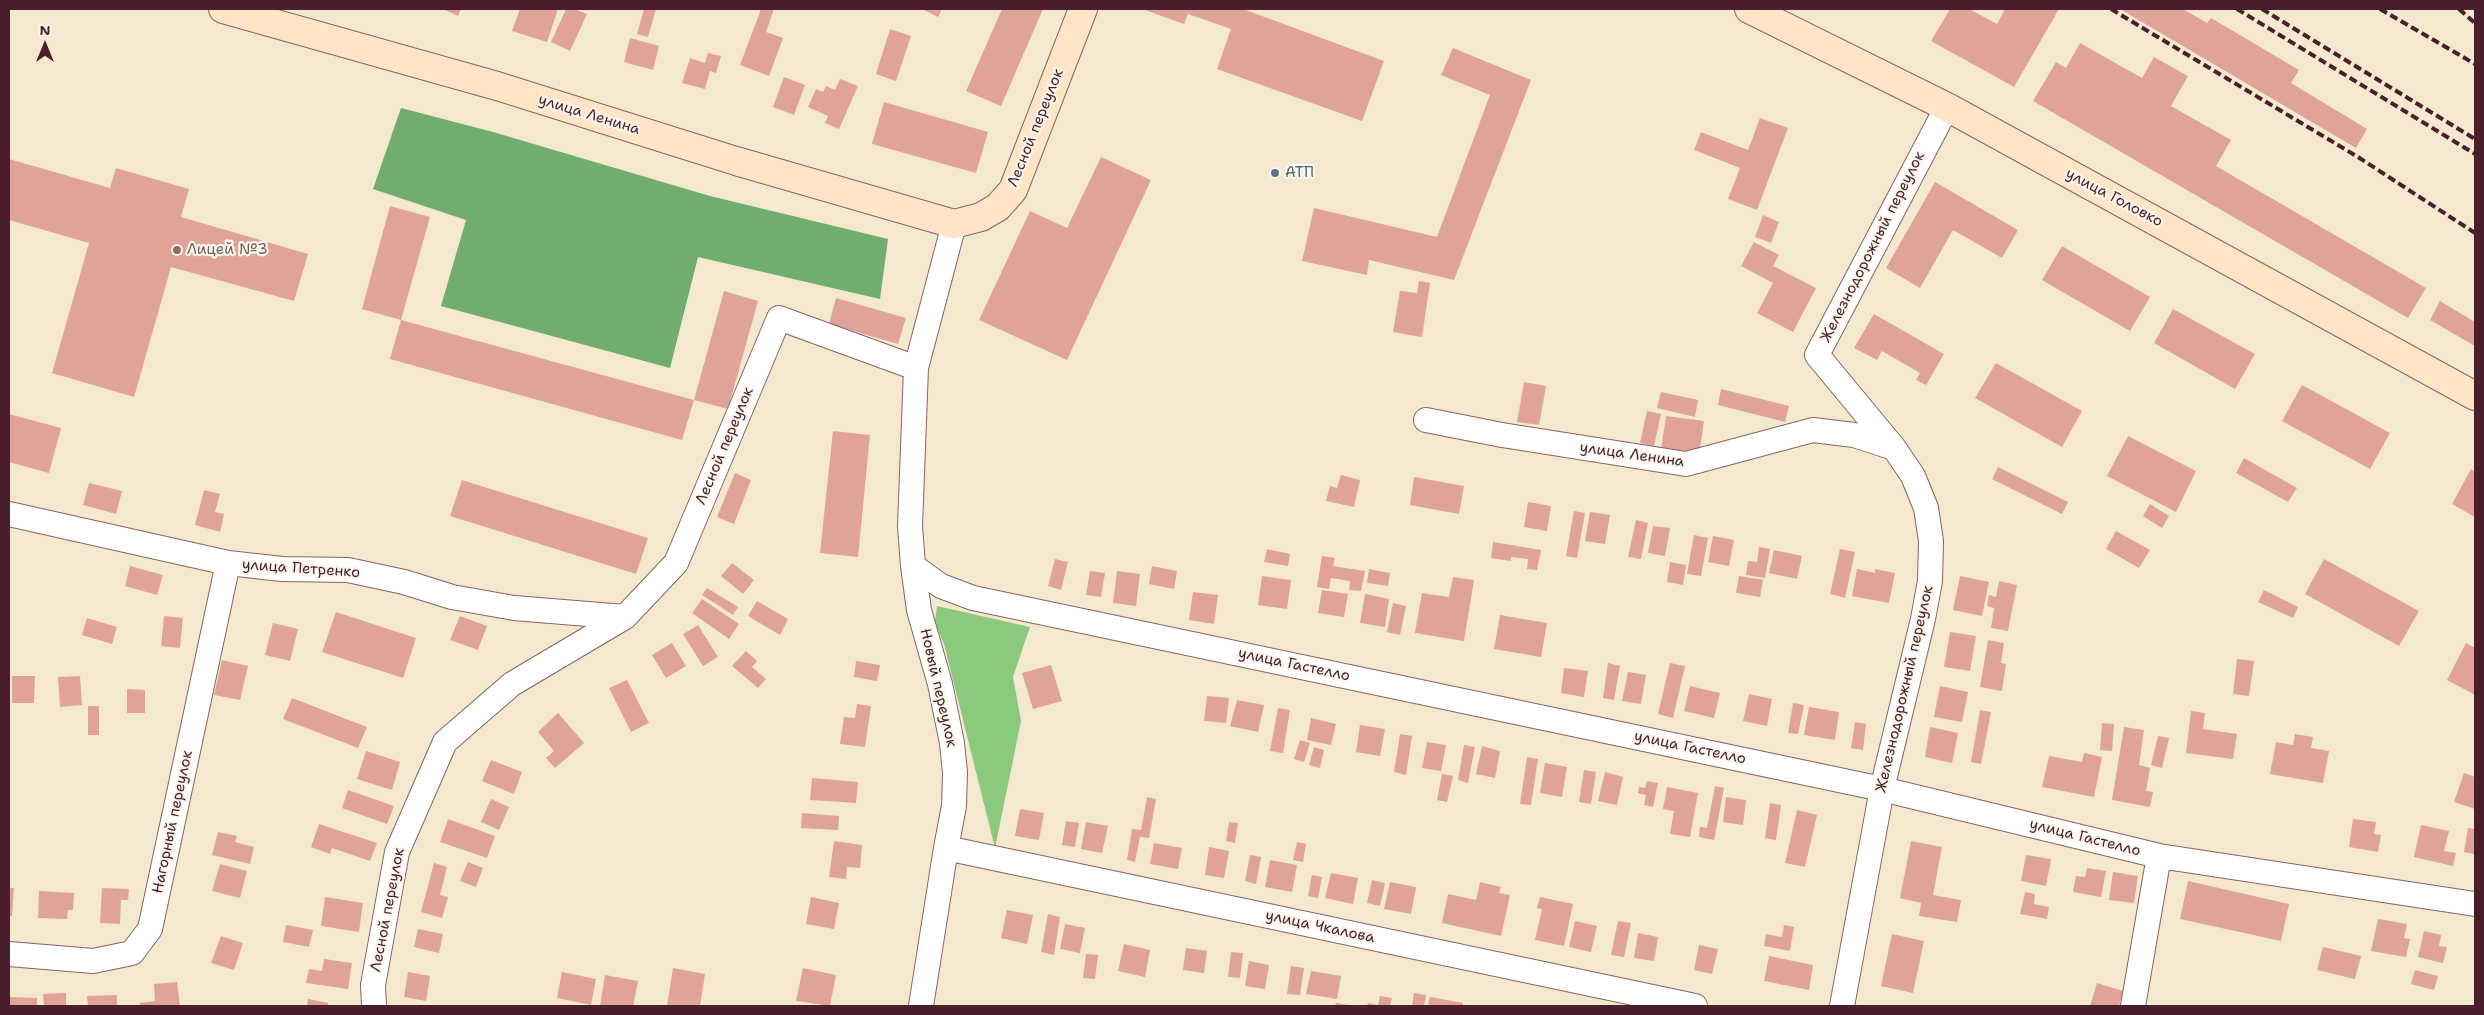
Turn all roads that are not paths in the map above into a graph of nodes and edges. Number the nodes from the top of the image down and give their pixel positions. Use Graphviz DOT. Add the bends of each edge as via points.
graph roads {
  1 [pos="224,9"];
  2 [pos="1083,9"];
  3 [pos="1749,9"];
  4 [pos="1946,108"];
  5 [pos="954,224"];
  6 [pos="916,368"];
  7 [pos="2475,396"];
  8 [pos="1426,420"];
  9 [pos="1894,448"];
  10 [pos="9,514"];
  11 [pos="228,563"];
  12 [pos="914,566"];
  13 [pos="625,617"];
  14 [pos="1882,789"];
  15 [pos="946,848"];
  16 [pos="2159,856"];
  17 [pos="2475,904"];
  18 [pos="9,954"];
  19 [pos="374,1006"];
  20 [pos="921,1006"];
  21 [pos="1695,1006"];
  22 [pos="1842,1006"];
  23 [pos="2133,1006"];
  1 -- 5 [label="street, улица Ленина" via="497,86 736,161"];
  2 -- 5 [label="street, Лесной переулок" via="1013,190 998,207 981,217"];
  3 -- 4 [label="street, улица Головко"];
  4 -- 7 [label="street, улица Головко"];
  4 -- 9 [label="street, Железнодорожный переулок" via="1817,355"];
  5 -- 6 [label="street"];
  6 -- 12 [label="street, Новый переулок" via="910,526"];
  6 -- 13 [label="street, Лесной переулок" via="779,318 676,563"];
  8 -- 9 [label="street, улица Ленина" via="1502,436 1686,464 1813,430 1854,436"];
  9 -- 14 [label="street, Железнодорожный переулок" via="1913,476 1926,508 1932,541 1930,581 1923,619"];
  10 -- 11 [label="street, улица Петренко"];
  11 -- 13 [label="street, улица Петренко" via="282,569 348,570 452,597 514,608"];
  11 -- 18 [label="street, Нагорный переулок" via="150,929 132,953 93,961"];
  12 -- 14 [label="street, улица Гастелло" via="941,586 973,598"];
  12 -- 15 [label="street, Новый переулок" via="919,610 940,684 952,743 954,806"];
  13 -- 19 [label="street, Лесной переулок" via="512,684 445,742 397,852 373,985"];
  14 -- 16 [label="street, улица Гастелло"];
  14 -- 22 [label="street, Железнодорожный переулок"];
  15 -- 20 [label="street, Новый переулок"];
  15 -- 21 [label="street, улица Чкалова"];
  16 -- 17 [label="street, улица Гастелло"];
  16 -- 23 [label="street"];
}
